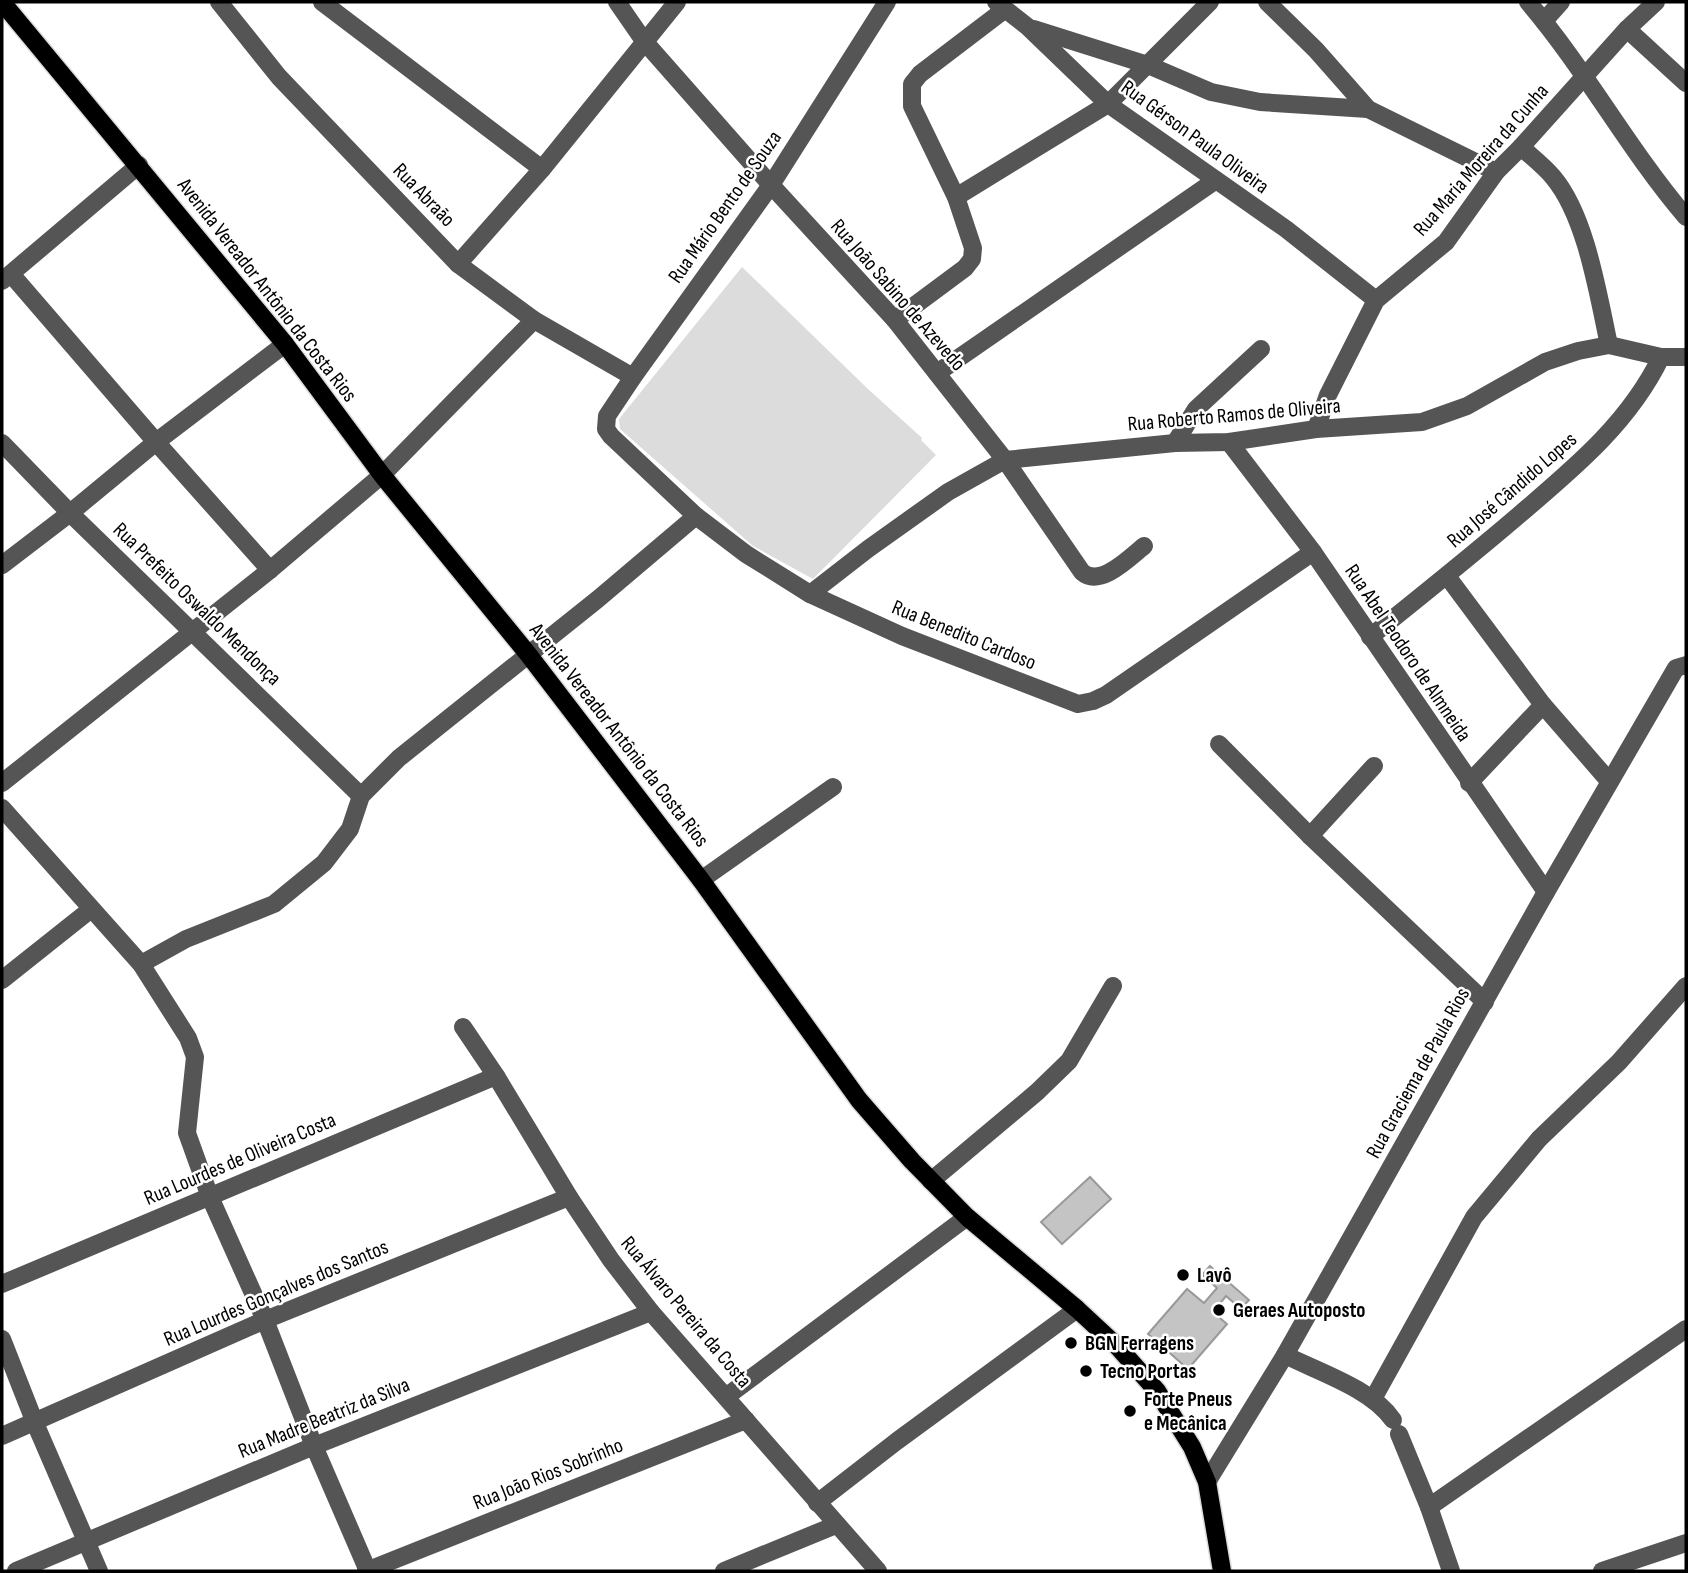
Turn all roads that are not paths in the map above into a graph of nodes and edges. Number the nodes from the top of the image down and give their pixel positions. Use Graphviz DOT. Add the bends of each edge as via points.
graph roads {
  1 [pos="219,2"];
  2 [pos="322,2"];
  3 [pos="617,2"];
  4 [pos="677,2"];
  5 [pos="1210,2"];
  6 [pos="1267,2"];
  7 [pos="1528,2"];
  8 [pos="1561,2"];
  9 [pos="1656,2"];
  10 [pos="881,4"];
  11 [pos="1000,6"];
  12 [pos="4,11"];
  13 [pos="1544,21"];
  14 [pos="1028,27"];
  15 [pos="1627,29"];
  16 [pos="644,41"];
  17 [pos="1148,65"];
  18 [pos="1585,75"];
  19 [pos="1686,83"];
  20 [pos="1108,104"];
  21 [pos="1368,109"];
  22 [pos="1521,147"];
  23 [pos="139,164"];
  24 [pos="542,169"];
  25 [pos="1496,172"];
  26 [pos="1216,180"];
  27 [pos="771,185"];
  28 [pos="956,197"];
  29 [pos="1686,217"];
  30 [pos="458,264"];
  31 [pos="6,278"];
  32 [pos="1376,300"];
  33 [pos="534,320"];
  34 [pos="895,320"];
  35 [pos="285,344"];
  36 [pos="1609,345"];
  37 [pos="1261,349"];
  38 [pos="1661,357"];
  39 [pos="1686,357"];
  40 [pos="937,373"];
  41 [pos="633,377"];
  42 [pos="1316,429"];
  43 [pos="611,436"];
  44 [pos="156,442"];
  45 [pos="2,443"];
  46 [pos="1175,443"];
  47 [pos="1229,443"];
  48 [pos="1005,460"];
  49 [pos="382,475"];
  50 [pos="71,513"];
  51 [pos="696,516"];
  52 [pos="1144,546"];
  53 [pos="1313,552"];
  54 [pos="2,565"];
  55 [pos="271,570"];
  56 [pos="1447,576"];
  57 [pos="810,594"];
  58 [pos="194,632"];
  59 [pos="1370,637"];
  60 [pos="528,654"];
  61 [pos="1686,664"];
  62 [pos="1543,705"];
  63 [pos="1219,744"];
  64 [pos="1374,766"];
  65 [pos="1609,780"];
  66 [pos="1469,782"];
  67 [pos="2,783"];
  68 [pos="833,787"];
  69 [pos="361,796"];
  70 [pos="2,808"];
  71 [pos="1310,836"];
  72 [pos="701,880"];
  73 [pos="1546,891"];
  74 [pos="90,910"];
  75 [pos="141,964"];
  76 [pos="2,980"];
  77 [pos="1113,986"];
  78 [pos="1686,986"];
  79 [pos="1485,1002"];
  80 [pos="463,1027"];
  81 [pos="496,1076"];
  82 [pos="931,1181"];
  83 [pos="569,1196"];
  84 [pos="210,1197"];
  85 [pos="967,1217"];
  86 [pos="2,1284"];
  87 [pos="1077,1309"];
  88 [pos="650,1312"];
  89 [pos="265,1320"];
  90 [pos="1686,1329"];
  91 [pos="2,1339"];
  92 [pos="1286,1355"];
  93 [pos="727,1396"];
  94 [pos="1373,1399"];
  95 [pos="746,1420"];
  96 [pos="35,1423"];
  97 [pos="2,1436"];
  98 [pos="314,1446"];
  99 [pos="1207,1482"];
  100 [pos="817,1503"];
  101 [pos="1429,1507"];
  102 [pos="836,1525"];
  103 [pos="86,1543"];
  104 [pos="1686,1543"];
  105 [pos="16,1571"];
  106 [pos="99,1571"];
  107 [pos="367,1571"];
  108 [pos="724,1571"];
  109 [pos="878,1571"];
  110 [pos="1223,1571"];
  111 [pos="1451,1571"];
  112 [pos="1602,1571"];
  1 -- 30 [label="street, Rua Abraão" via="279,77"];
  2 -- 24 [label="street"];
  3 -- 16 [label="street, Rua João Sabino de Azevedo"];
  4 -- 16 [label="street"];
  5 -- 17 [label="street"];
  6 -- 21 [label="street"];
  7 -- 13 [label="street"];
  8 -- 13 [label="street"];
  9 -- 15 [label="street, Rua Maria Moreira da Cunha"];
  10 -- 27 [label="street, Rua Mário Bento de Souza"];
  11 -- 14 [label="street, Rua Gérson Paula Oliveira"];
  11 -- 28 [label="street" via="912,84 912,106"];
  12 -- 23 [label="main road, Avenida Vereador Antônio da Costa Rios"];
  13 -- 18 [label="street"];
  14 -- 17 [label="street"];
  14 -- 20 [label="street, Rua Gérson Paula Oliveira"];
  15 -- 18 [label="street, Rua Maria Moreira da Cunha"];
  15 -- 19 [label="street"];
  16 -- 24 [label="street"];
  16 -- 27 [label="street, Rua João Sabino de Azevedo"];
  17 -- 20 [label="street"];
  17 -- 21 [label="street" via="1211,92"];
  18 -- 22 [label="street, Rua Maria Moreira da Cunha"];
  18 -- 29 [label="street"];
  20 -- 26 [label="street, Rua Gérson Paula Oliveira"];
  20 -- 28 [label="street"];
  21 -- 25 [label="street"];
  22 -- 25 [label="street, Rua Maria Moreira da Cunha"];
  22 -- 36 [label="street" via="1553,177 1574,208"];
  23 -- 31 [label="street"];
  23 -- 35 [label="main road, Avenida Vereador Antônio da Costa Rios"];
  24 -- 30 [label="street"];
  25 -- 32 [label="street, Rua Maria Moreira da Cunha" via="1446,242"];
  26 -- 32 [label="street, Rua Gérson Paula Oliveira"];
  26 -- 40 [label="street"];
  27 -- 34 [label="street, Rua João Sabino de Azevedo"];
  27 -- 41 [label="street, Rua Mário Bento de Souza"];
  28 -- 34 [label="street" via="973,248 972,259"];
  30 -- 33 [label="street, Rua Abraão"];
  31 -- 44 [label="street"];
  32 -- 42 [label="street, Rua Maria Moreira da Cunha"];
  33 -- 41 [label="street, Rua Abraão"];
  33 -- 49 [label="street"];
  34 -- 40 [label="street, Rua João Sabino de Azevedo"];
  35 -- 44 [label="street"];
  35 -- 49 [label="main road, Avenida Vereador Antônio da Costa Rios"];
  36 -- 38 [label="street, Rua Roberto Ramos de Oliveira"];
  36 -- 42 [label="street, Rua Roberto Ramos de Oliveira" via="1545,362 1467,406 1422,422"];
  37 -- 46 [label="street" via="1196,409"];
  38 -- 39 [label="street, Rua Roberto Ramos de Oliveira"];
  38 -- 56 [label="street, Rua José Cândido Lopes" via="1650,380 1587,457"];
  40 -- 48 [label="street, Rua João Sabino de Azevedo"];
  41 -- 43 [label="street, Rua Mário Bento de Souza" via="607,416 606,429"];
  42 -- 47 [label="street, Rua Roberto Ramos de Oliveira"];
  43 -- 51 [label="street, Rua Benedito Cardoso"];
  44 -- 50 [label="street"];
  44 -- 55 [label="street"];
  45 -- 50 [label="street, Rua Prefeito Oswaldo Mendonça"];
  46 -- 47 [label="street, Rua Roberto Ramos de Oliveira"];
  46 -- 48 [label="street, Rua Roberto Ramos de Oliveira"];
  47 -- 53 [label="street, Rua Abel Teodoro de Almneida"];
  48 -- 52 [label="street, Rua João Sabino de Azevedo" via="1088,578 1111,570"];
  48 -- 57 [label="street, Rua Roberto Ramos de Oliveira" via="948,492"];
  49 -- 55 [label="street"];
  49 -- 60 [label="main road, Avenida Vereador Antônio da Costa Rios"];
  50 -- 54 [label="street"];
  50 -- 58 [label="street, Rua Prefeito Oswaldo Mendonça"];
  51 -- 57 [label="street, Rua Benedito Cardoso"];
  51 -- 60 [label="street"];
  53 -- 57 [label="street, Rua Benedito Cardoso" via="1107,695 1078,704 902,636"];
  53 -- 59 [label="street, Rua Abel Teodoro de Almneida"];
  55 -- 58 [label="street"];
  56 -- 59 [label="street, Rua José Cândido Lopes"];
  56 -- 62 [label="street"];
  58 -- 67 [label="street"];
  58 -- 69 [label="street, Rua Prefeito Oswaldo Mendonça"];
  59 -- 66 [label="street, Rua Abel Teodoro de Almneida"];
  60 -- 69 [label="street" via="399,758"];
  60 -- 72 [label="main road, Avenida Vereador Antônio da Costa Rios"];
  61 -- 65 [label="street, Rua Graciema de Paula Rios" via="1676,668"];
  62 -- 65 [label="street"];
  62 -- 66 [label="street"];
  63 -- 71 [label="street"];
  64 -- 71 [label="street"];
  65 -- 73 [label="street, Rua Graciema de Paula Rios"];
  66 -- 73 [label="street, Rua Abel Teodoro de Almneida"];
  68 -- 72 [label="street"];
  69 -- 75 [label="street" via="351,829 324,863 274,904 186,939"];
  70 -- 74 [label="street"];
  71 -- 79 [label="street"];
  72 -- 82 [label="main road, Avenida Vereador Antônio da Costa Rios" via="859,1100"];
  73 -- 79 [label="street, Rua Graciema de Paula Rios"];
  74 -- 75 [label="street"];
  74 -- 76 [label="street"];
  75 -- 84 [label="street" via="183,1029 195,1057 187,1133"];
  77 -- 82 [label="street" via="1069,1061"];
  78 -- 94 [label="street" via="1619,1062 1539,1139 1474,1217"];
  79 -- 92 [label="street, Rua Graciema de Paula Rios"];
  80 -- 81 [label="street, Rua Álvaro Pereira da Costa"];
  81 -- 83 [label="street, Rua Álvaro Pereira da Costa"];
  81 -- 84 [label="street, Rua Lourdes de Oliveira Costa"];
  82 -- 85 [label="main road, Avenida Vereador Antônio da Costa Rios"];
  83 -- 88 [label="street, Rua Álvaro Pereira da Costa"];
  83 -- 89 [label="street, Rua Lourdes Gonçalves dos Santos"];
  84 -- 86 [label="street, Rua Lourdes de Oliveira Costa"];
  84 -- 89 [label="street"];
  85 -- 87 [label="main road, Avenida Vereador Antônio da Costa Rios"];
  85 -- 93 [label="street"];
  87 -- 99 [label="main road, Avenida Vereador Antônio da Costa Rios" via="1157,1391 1192,1447"];
  87 -- 100 [label="street"];
  88 -- 93 [label="street, Rua Álvaro Pereira da Costa"];
  88 -- 98 [label="street, Rua Madre Beatriz da Silva"];
  89 -- 96 [label="street, Rua Lourdes Gonçalves dos Santos"];
  89 -- 98 [label="street"];
  90 -- 101 [label="street"];
  91 -- 96 [label="street"];
  92 -- 94 [label="street"];
  92 -- 99 [label="street, Rua Graciema de Paula Rios"];
  93 -- 95 [label="street, Rua Álvaro Pereira da Costa"];
  94 -- 101 [label="street" via="1396,1427"];
  95 -- 100 [label="street, Rua Álvaro Pereira da Costa"];
  95 -- 107 [label="street, Rua João Rios Sobrinho"];
  96 -- 97 [label="street, Rua Lourdes Gonçalves dos Santos"];
  96 -- 103 [label="street"];
  98 -- 103 [label="street, Rua Madre Beatriz da Silva"];
  98 -- 107 [label="street"];
  99 -- 110 [label="main road, Avenida Vereador Antônio da Costa Rios"];
  100 -- 102 [label="street, Rua Álvaro Pereira da Costa"];
  101 -- 111 [label="street"];
  102 -- 108 [label="street"];
  102 -- 109 [label="street, Rua Álvaro Pereira da Costa"];
  103 -- 105 [label="street, Rua Madre Beatriz da Silva"];
  103 -- 106 [label="street"];
  104 -- 112 [label="street"];
}
